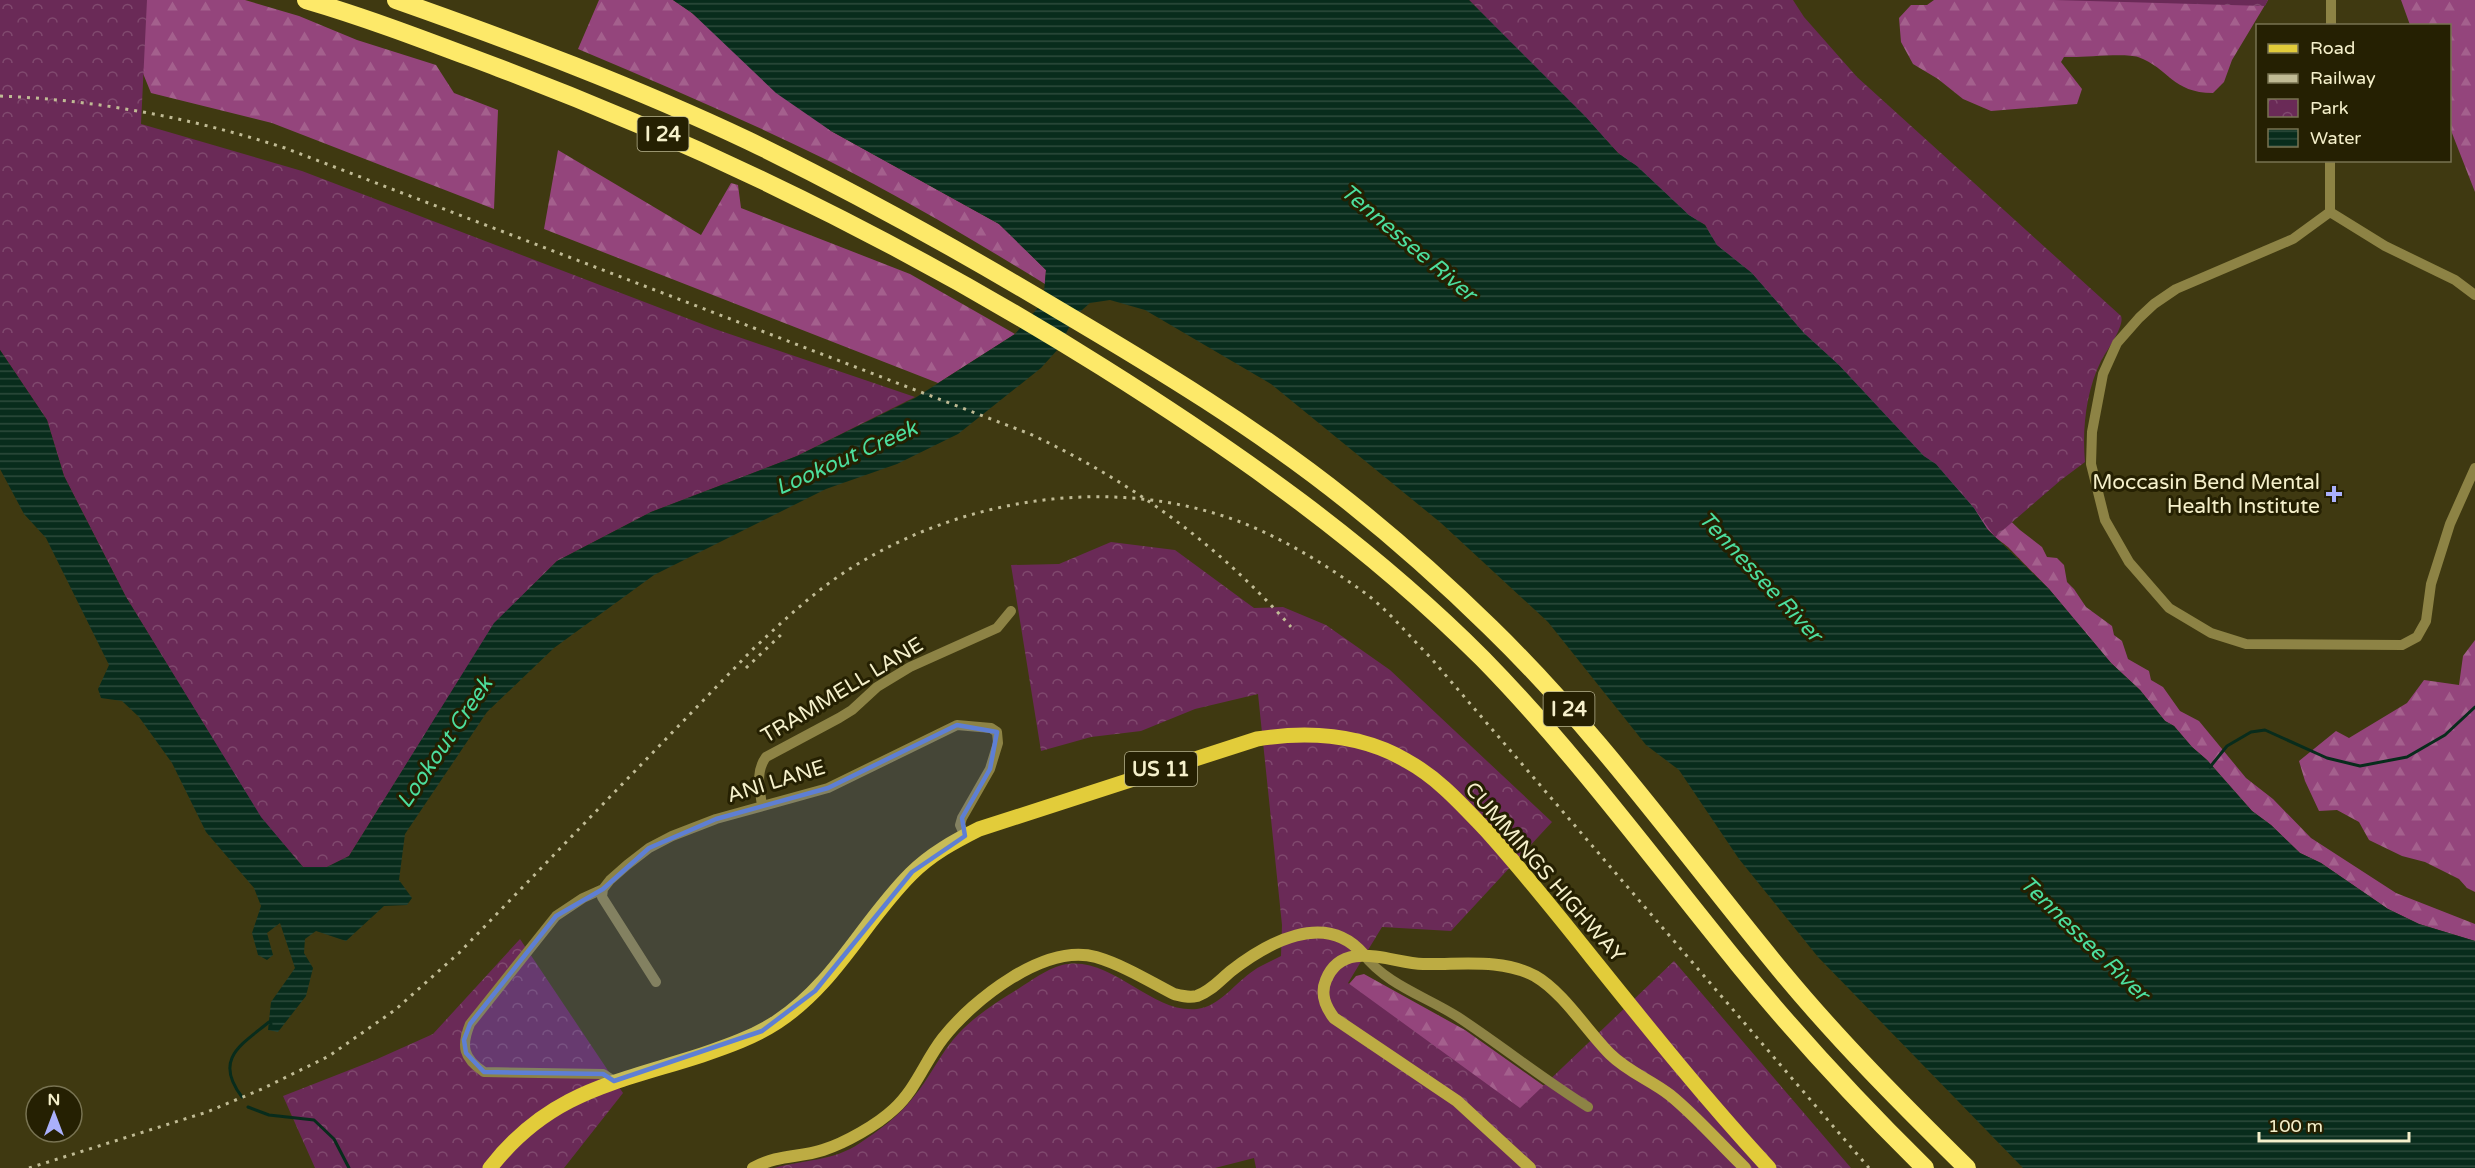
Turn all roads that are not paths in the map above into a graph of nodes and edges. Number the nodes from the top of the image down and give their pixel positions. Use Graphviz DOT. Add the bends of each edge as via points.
graph roads {
  1 [pos="306,0"];
  2 [pos="396,0"];
  3 [pos="2331,0"];
  4 [pos="2331,24"];
  5 [pos="2330,162"];
  6 [pos="2330,212"];
  7 [pos="2475,295"];
  8 [pos="2475,468"];
  9 [pos="1011,611"];
  10 [pos="762,806"];
  11 [pos="965,836"];
  12 [pos="603,889"];
  13 [pos="1363,954"];
  14 [pos="656,982"];
  15 [pos="614,1081"];
  16 [pos="1588,1107"];
  17 [pos="490,1168"];
  18 [pos="753,1168"];
  19 [pos="1530,1168"];
  20 [pos="1745,1168"];
  21 [pos="1769,1168"];
  22 [pos="1925,1168"];
  23 [pos="1967,1168"];
  1 -- 22 [label="highway, I 24" via="444,47 646,126 824,209 1003,306 1194,424 1277,482 1362,549 1485,662 1545,726 1794,1030"];
  2 -- 23 [label="highway, I 24" via="584,70 747,140 848,191 1095,331 1281,451 1347,500 1420,561 1554,691 1792,984"];
  3 -- 4 [label="street"];
  5 -- 6 [label="street"];
  6 -- 7 [label="street" via="2385,246 2455,280"];
  6 -- 8 [label="street" via="2293,238 2176,289 2154,304 2117,343 2103,374 2092,432 2091,464 2104,520 2129,562 2169,608 2211,633 2246,644 2402,645 2417,638 2426,621 2431,584 2450,524"];
  9 -- 10 [label="street, TRAMMELL LANE" via="998,628 910,667 877,687 852,710 766,757 759,776"];
  10 -- 11 [label="street, ANI LANE" via="828,788 957,725 991,728 996,732 996,752 962,818 960,825"];
  10 -- 12 [label="street, ANI LANE" via="716,819 649,848"];
  11 -- 15 [label="main road, CUMMINGS HIGHWAY / US 11" via="912,872 832,973 782,1018 733,1045"];
  11 -- 21 [label="main road, CUMMINGS HIGHWAY / US 11" via="979,828 1257,739 1322,735 1386,750 1435,780 1494,839"];
  12 -- 14 [label="street" via="602,897"];
  12 -- 15 [label="street, ANI LANE" via="556,916 470,1024 464,1040 466,1053 484,1072 603,1074"];
  13 -- 16 [label="street" via="1373,968 1390,980 1455,1015"];
  13 -- 18 [label="main road" via="1340,936 1305,933 1256,952 1205,992 1186,997 1095,957 1079,954 1044,962 996,988 957,1021 913,1088 893,1110 854,1136 823,1150 783,1156"];
  13 -- 19 [label="main road" via="1344,959 1328,975 1324,984 1326,1008 1334,1018 1457,1101"];
  13 -- 20 [label="main road" via="1413,963 1492,964 1535,976 1612,1056 1671,1096"];
  15 -- 17 [label="main road, CUMMINGS HIGHWAY / US 11" via="566,1101 538,1119"];
}
